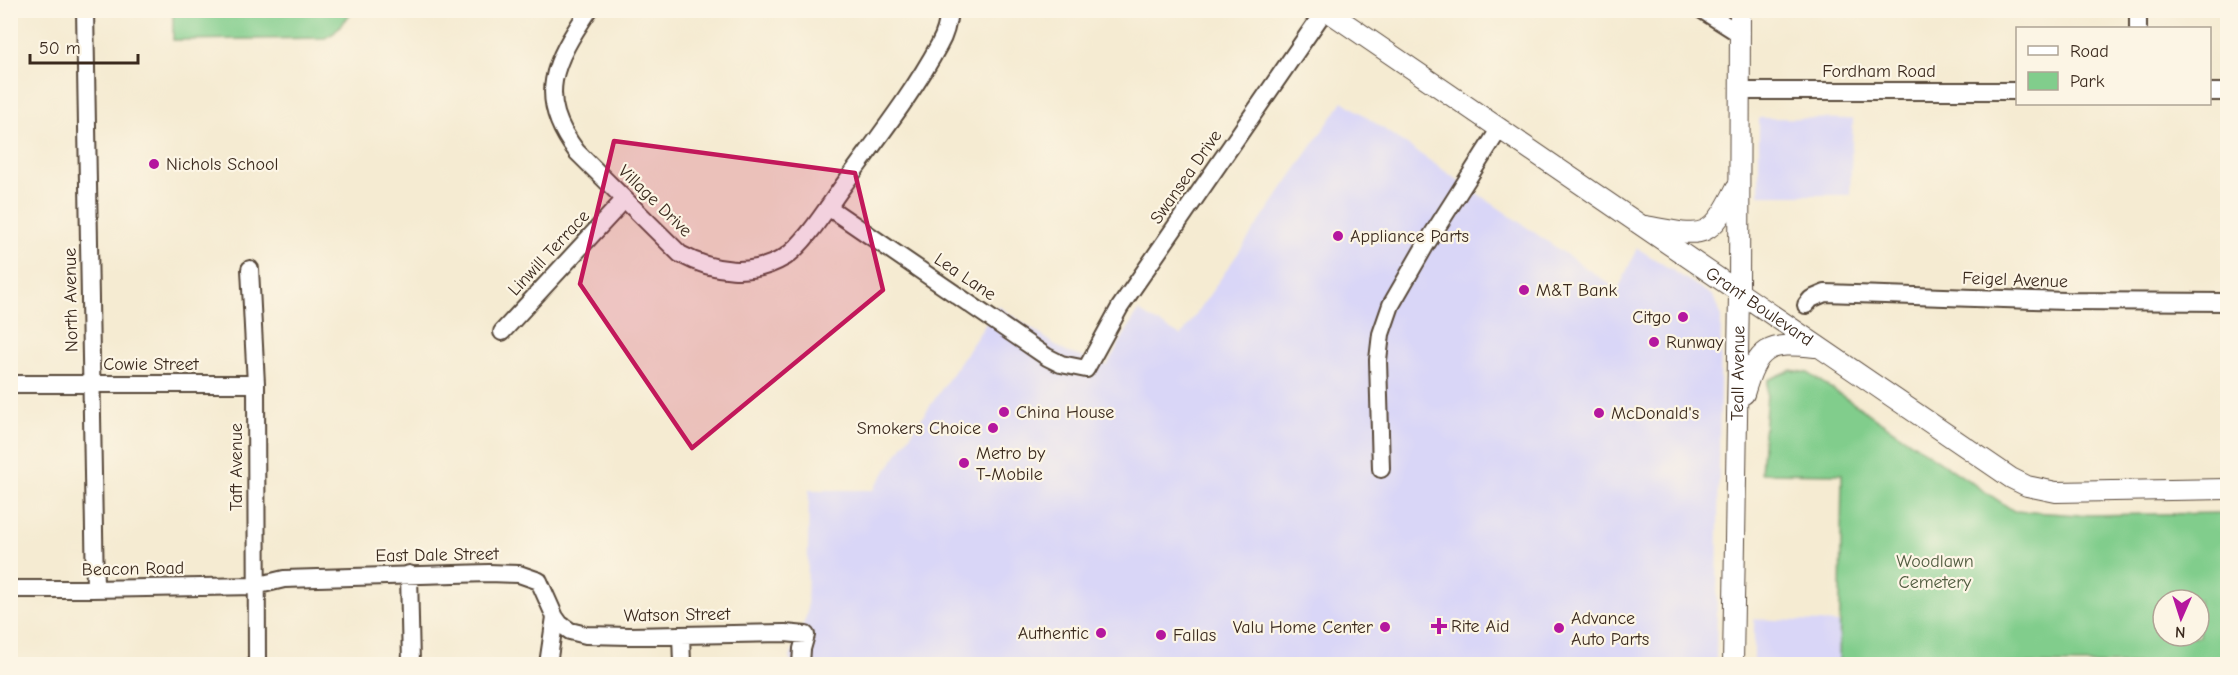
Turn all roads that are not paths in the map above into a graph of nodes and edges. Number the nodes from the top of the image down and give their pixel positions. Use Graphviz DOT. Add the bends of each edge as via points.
graph roads {
  1 [pos="85,10"];
  2 [pos="589,10"];
  3 [pos="949,10"];
  4 [pos="1326,10"];
  5 [pos="1702,10"];
  6 [pos="1740,10"];
  7 [pos="2138,10"];
  8 [pos="2138,27"];
  9 [pos="1740,34"];
  10 [pos="1740,91"];
  11 [pos="2016,91"];
  12 [pos="2211,92"];
  13 [pos="2228,92"];
  14 [pos="1500,128"];
  15 [pos="1739,183"];
  16 [pos="624,200"];
  17 [pos="828,207"];
  18 [pos="1641,225"];
  19 [pos="250,269"];
  20 [pos="1739,294"];
  21 [pos="2228,302"];
  22 [pos="1806,305"];
  23 [pos="502,332"];
  24 [pos="1818,348"];
  25 [pos="1086,369"];
  26 [pos="92,383"];
  27 [pos="10,384"];
  28 [pos="256,384"];
  29 [pos="1737,419"];
  30 [pos="1380,469"];
  31 [pos="2228,489"];
  32 [pos="409,574"];
  33 [pos="255,586"];
  34 [pos="10,589"];
  35 [pos="95,590"];
  36 [pos="555,617"];
  37 [pos="681,635"];
  38 [pos="257,664"];
  39 [pos="411,664"];
  40 [pos="548,664"];
  41 [pos="682,664"];
  42 [pos="801,664"];
  43 [pos="1733,664"];
  1 -- 26 [label="street, North Avenue"];
  2 -- 16 [label="street, Village Drive" via="556,68 554,102 564,135"];
  3 -- 17 [label="street, Village Drive" via="940,43 919,79"];
  4 -- 14 [label="street, Grant Boulevard"];
  4 -- 25 [label="street, Swansea Drive" via="1120,307"];
  5 -- 9 [label="street"];
  6 -- 9 [label="street, Teall Avenue"];
  7 -- 8 [label="street"];
  9 -- 10 [label="street, Teall Avenue"];
  10 -- 11 [label="street, Fordham Road"];
  10 -- 15 [label="street, Teall Avenue"];
  12 -- 13 [label="street"];
  14 -- 18 [label="street, Grant Boulevard"];
  14 -- 30 [label="street" via="1391,305 1381,334 1378,360"];
  15 -- 18 [label="street" via="1714,227 1705,232 1686,233"];
  15 -- 20 [label="street, Teall Avenue"];
  16 -- 17 [label="street, Village Drive" via="680,254 698,264 736,270 755,268 784,257 796,248"];
  16 -- 23 [label="street, Linwill Terrace"];
  17 -- 25 [label="street, Lea Lane" via="1047,357"];
  18 -- 20 [label="street, Grant Boulevard"];
  19 -- 28 [label="street, Taft Avenue"];
  20 -- 24 [label="street, Grant Boulevard"];
  20 -- 29 [label="street, Teall Avenue"];
  21 -- 22 [label="street, Feigel Avenue" via="1825,293 1811,298"];
  24 -- 29 [label="street" via="1778,345 1766,350 1752,367"];
  24 -- 31 [label="street, Grant Boulevard" via="2027,486 2056,492"];
  26 -- 27 [label="street, Cowie Street"];
  26 -- 28 [label="street, Cowie Street"];
  26 -- 35 [label="street, North Avenue"];
  28 -- 33 [label="street, Taft Avenue"];
  29 -- 43 [label="street, Teall Avenue"];
  32 -- 33 [label="street, East Dale Street" via="284,579"];
  32 -- 36 [label="street, East Dale Street" via="519,574 539,580"];
  32 -- 39 [label="street"];
  33 -- 35 [label="street, Beacon Road"];
  33 -- 38 [label="street, Taft Avenue"];
  34 -- 35 [label="street, Beacon Road"];
  36 -- 37 [label="street, Watson Street" via="570,631 586,635"];
  36 -- 40 [label="street"];
  37 -- 41 [label="street"];
  37 -- 42 [label="street, Watson Street" via="806,635"];
}
